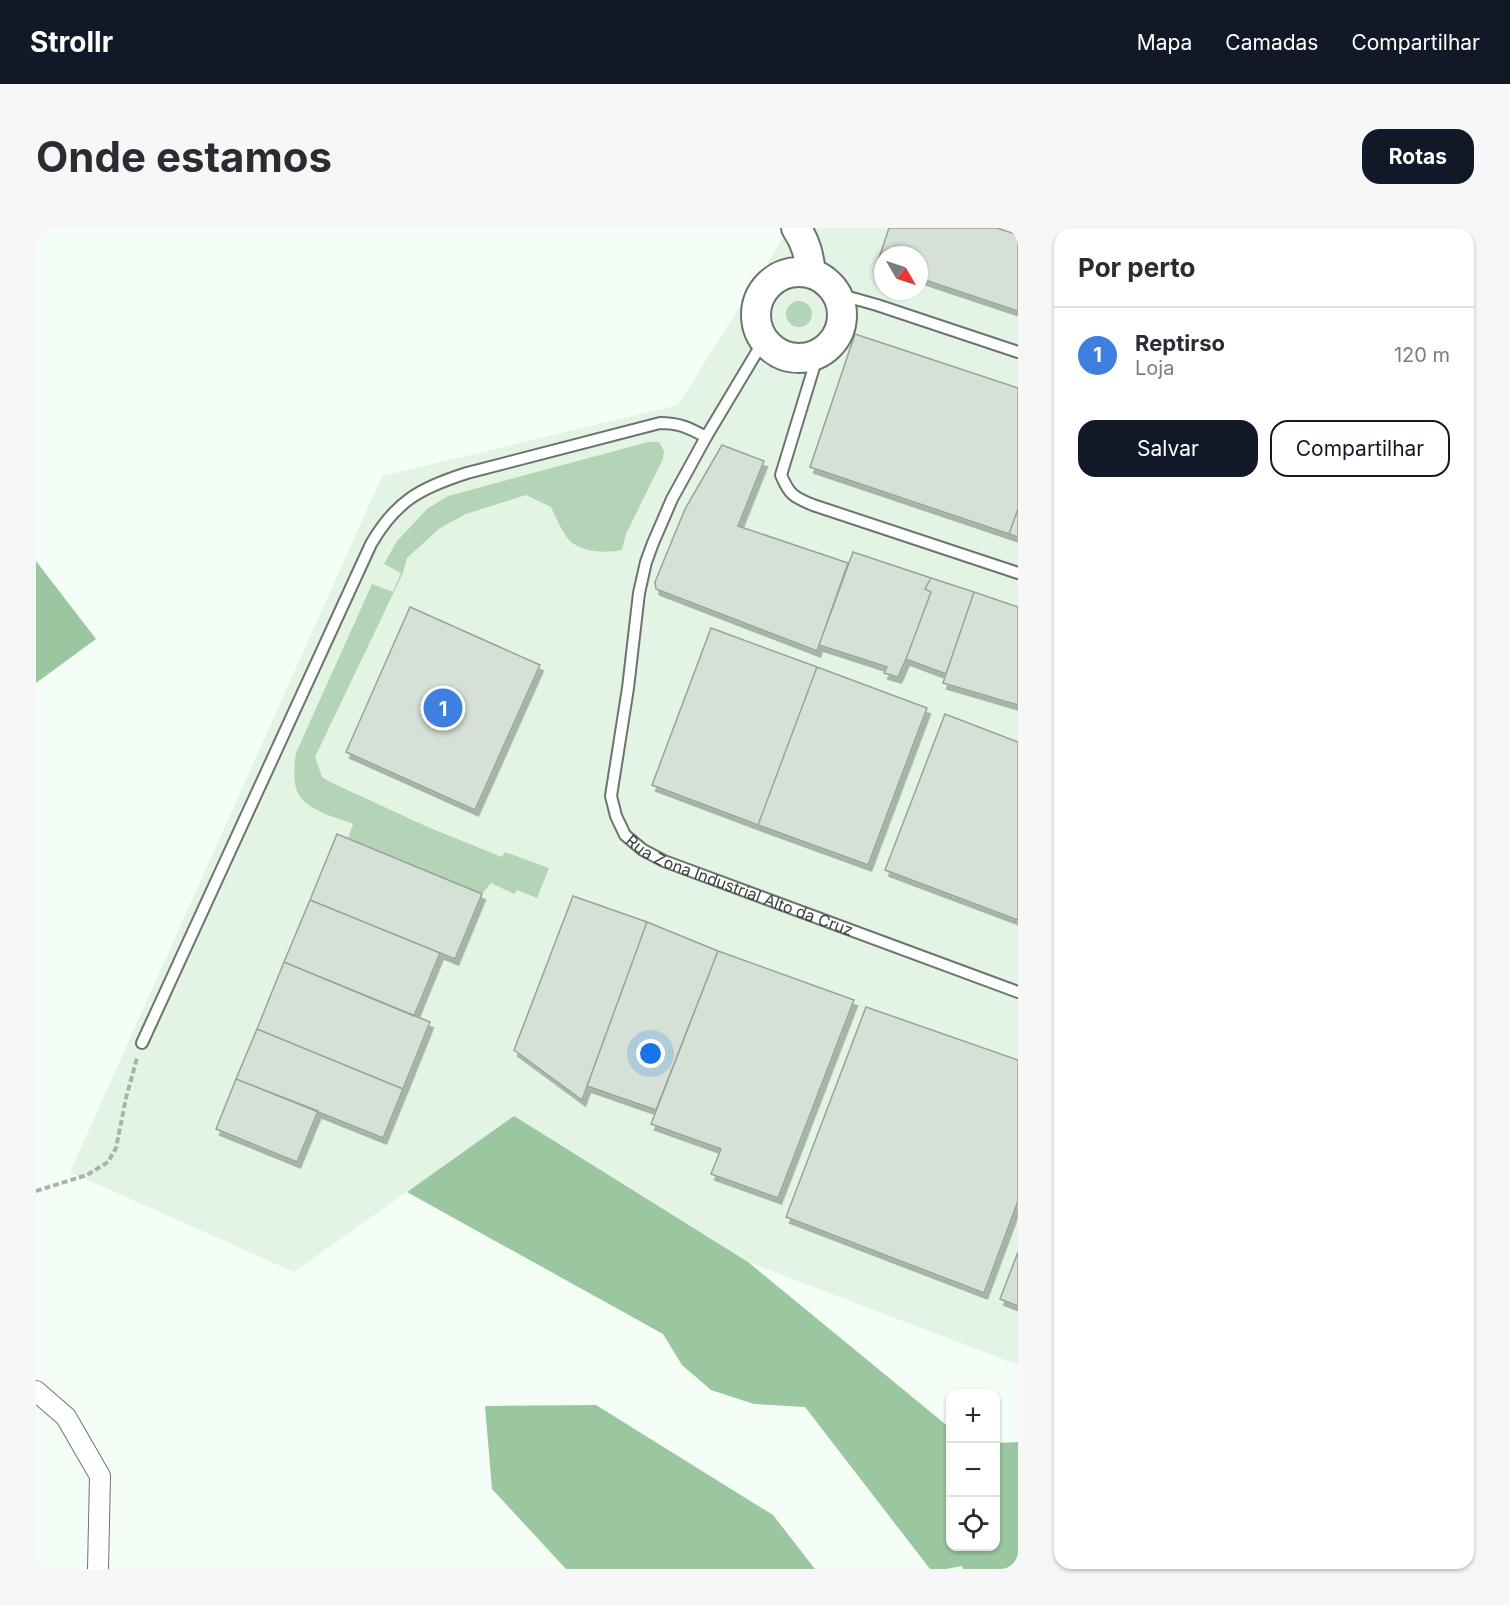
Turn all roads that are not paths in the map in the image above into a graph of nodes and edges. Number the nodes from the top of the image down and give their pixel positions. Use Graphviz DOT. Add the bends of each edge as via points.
graph roads {
  1 [pos="796,228"];
  2 [pos="811,273"];
  3 [pos="839,299"];
  4 [pos="767,342"];
  5 [pos="1018,352"];
  6 [pos="813,355"];
  7 [pos="706,437"];
  8 [pos="1018,573"];
  9 [pos="1018,992"];
  10 [pos="142,1043"];
  11 [pos="36,1391"];
  12 [pos="98,1569"];
  1 -- 2 [label="street" via="803,238"];
  2 -- 3 [label="street" via="824,279"];
  2 -- 4 [label="street" via="782,275 761,295 757,324"];
  3 -- 5 [label="lane" via="852,298 877,305"];
  3 -- 6 [label="street" via="839,331 831,344"];
  4 -- 6 [label="street" via="781,354"];
  4 -- 7 [label="lane, Rua Zona Industrial Alto da Cruz" via="758,350"];
  6 -- 8 [label="lane" via="814,367 781,475 787,489 797,499 813,505"];
  7 -- 9 [label="lane, Rua Zona Industrial Alto da Cruz" via="653,543 639,593 611,796 625,835 664,861"];
  7 -- 10 [label="lane" via="684,425 660,423 437,482 395,511 371,544"];
  11 -- 12 [label="street" via="66,1417 99,1476"];
}
